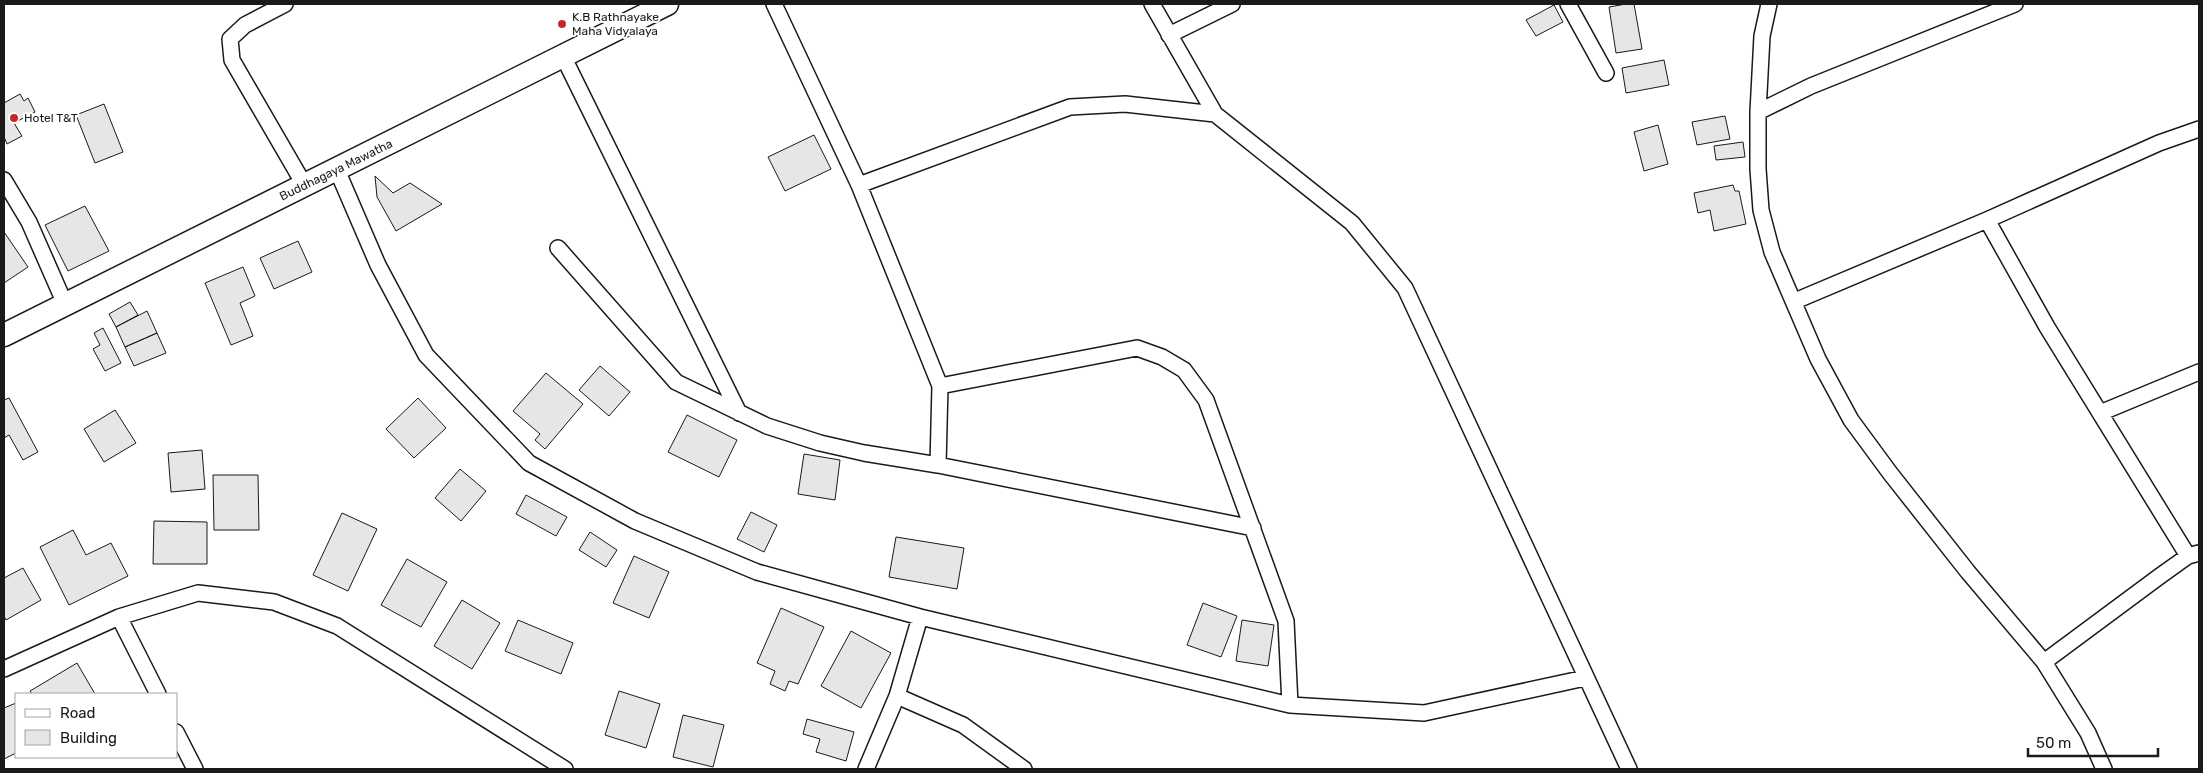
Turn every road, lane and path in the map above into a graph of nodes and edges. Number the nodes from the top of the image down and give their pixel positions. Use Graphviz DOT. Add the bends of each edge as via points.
graph roads {
  1 [pos="284,4"];
  2 [pos="667,4"];
  3 [pos="774,4"];
  4 [pos="1152,4"];
  5 [pos="1232,4"];
  6 [pos="1568,4"];
  7 [pos="1769,4"];
  8 [pos="2015,4"];
  9 [pos="1169,36"];
  10 [pos="563,56"];
  11 [pos="1606,73"];
  12 [pos="1758,112"];
  13 [pos="1215,114"];
  14 [pos="2199,129"];
  15 [pos="337,170"];
  16 [pos="4,180"];
  17 [pos="859,184"];
  18 [pos="304,186"];
  19 [pos="1987,220"];
  20 [pos="558,248"];
  21 [pos="1795,301"];
  22 [pos="65,304"];
  23 [pos="4,334"];
  24 [pos="2199,372"];
  25 [pos="940,386"];
  26 [pos="739,413"];
  27 [pos="2100,413"];
  28 [pos="938,465"];
  29 [pos="1253,528"];
  30 [pos="2194,554"];
  31 [pos="120,617"];
  32 [pos="920,617"];
  33 [pos="2044,662"];
  34 [pos="4,669"];
  35 [pos="1585,678"];
  36 [pos="158,693"];
  37 [pos="897,696"];
  38 [pos="1290,705"];
  39 [pos="178,736"];
  40 [pos="195,769"];
  41 [pos="565,769"];
  42 [pos="866,769"];
  43 [pos="1024,769"];
  44 [pos="1629,769"];
  45 [pos="2104,769"];
  1 -- 18 [label="street" via="245,25 230,39 232,60"];
  2 -- 10 [label="main road, Buddhagaya Mawatha"];
  3 -- 17 [label="street"];
  4 -- 9 [label="street"];
  5 -- 9 [label="street"];
  6 -- 11 [label="street"];
  7 -- 12 [label="street" via="1762,36"];
  8 -- 12 [label="street" via="1811,86"];
  9 -- 13 [label="street"];
  10 -- 15 [label="main road, Buddhagaya Mawatha"];
  10 -- 26 [label="street"];
  12 -- 21 [label="street" via="1761,210 1772,252"];
  13 -- 17 [label="street" via="1125,104 1070,107"];
  13 -- 35 [label="street" via="1352,223 1405,288"];
  14 -- 19 [label="street" via="2158,143"];
  15 -- 18 [label="main road, Buddhagaya Mawatha"];
  15 -- 32 [label="street" via="378,265 426,355 529,463 635,521 757,572"];
  16 -- 22 [label="street" via="29,222"];
  17 -- 25 [label="street"];
  18 -- 22 [label="main road, Buddhagaya Mawatha"];
  19 -- 21 [label="street"];
  19 -- 27 [label="street"];
  20 -- 26 [label="street" via="676,382"];
  21 -- 33 [label="street" via="1818,359 1851,420 1968,572"];
  22 -- 23 [label="main road, Buddhagaya Mawatha"];
  24 -- 27 [label="street"];
  25 -- 28 [label="street"];
  25 -- 29 [label="street" via="1137,348 1162,357 1184,370 1206,400"];
  26 -- 28 [label="street" via="820,443"];
  27 -- 30 [label="street"];
  28 -- 29 [label="street"];
  29 -- 38 [label="street" via="1286,621"];
  30 -- 33 [label="street"];
  31 -- 34 [label="street"];
  31 -- 36 [label="street"];
  31 -- 41 [label="street" via="198,593 274,602 337,626"];
  32 -- 37 [label="street"];
  32 -- 38 [label="street"];
  33 -- 45 [label="street" via="2088,733"];
  35 -- 38 [label="street" via="1424,713"];
  35 -- 44 [label="street"];
  37 -- 42 [label="street"];
  37 -- 43 [label="street" via="964,725"];
  39 -- 40 [label="street"];
}
